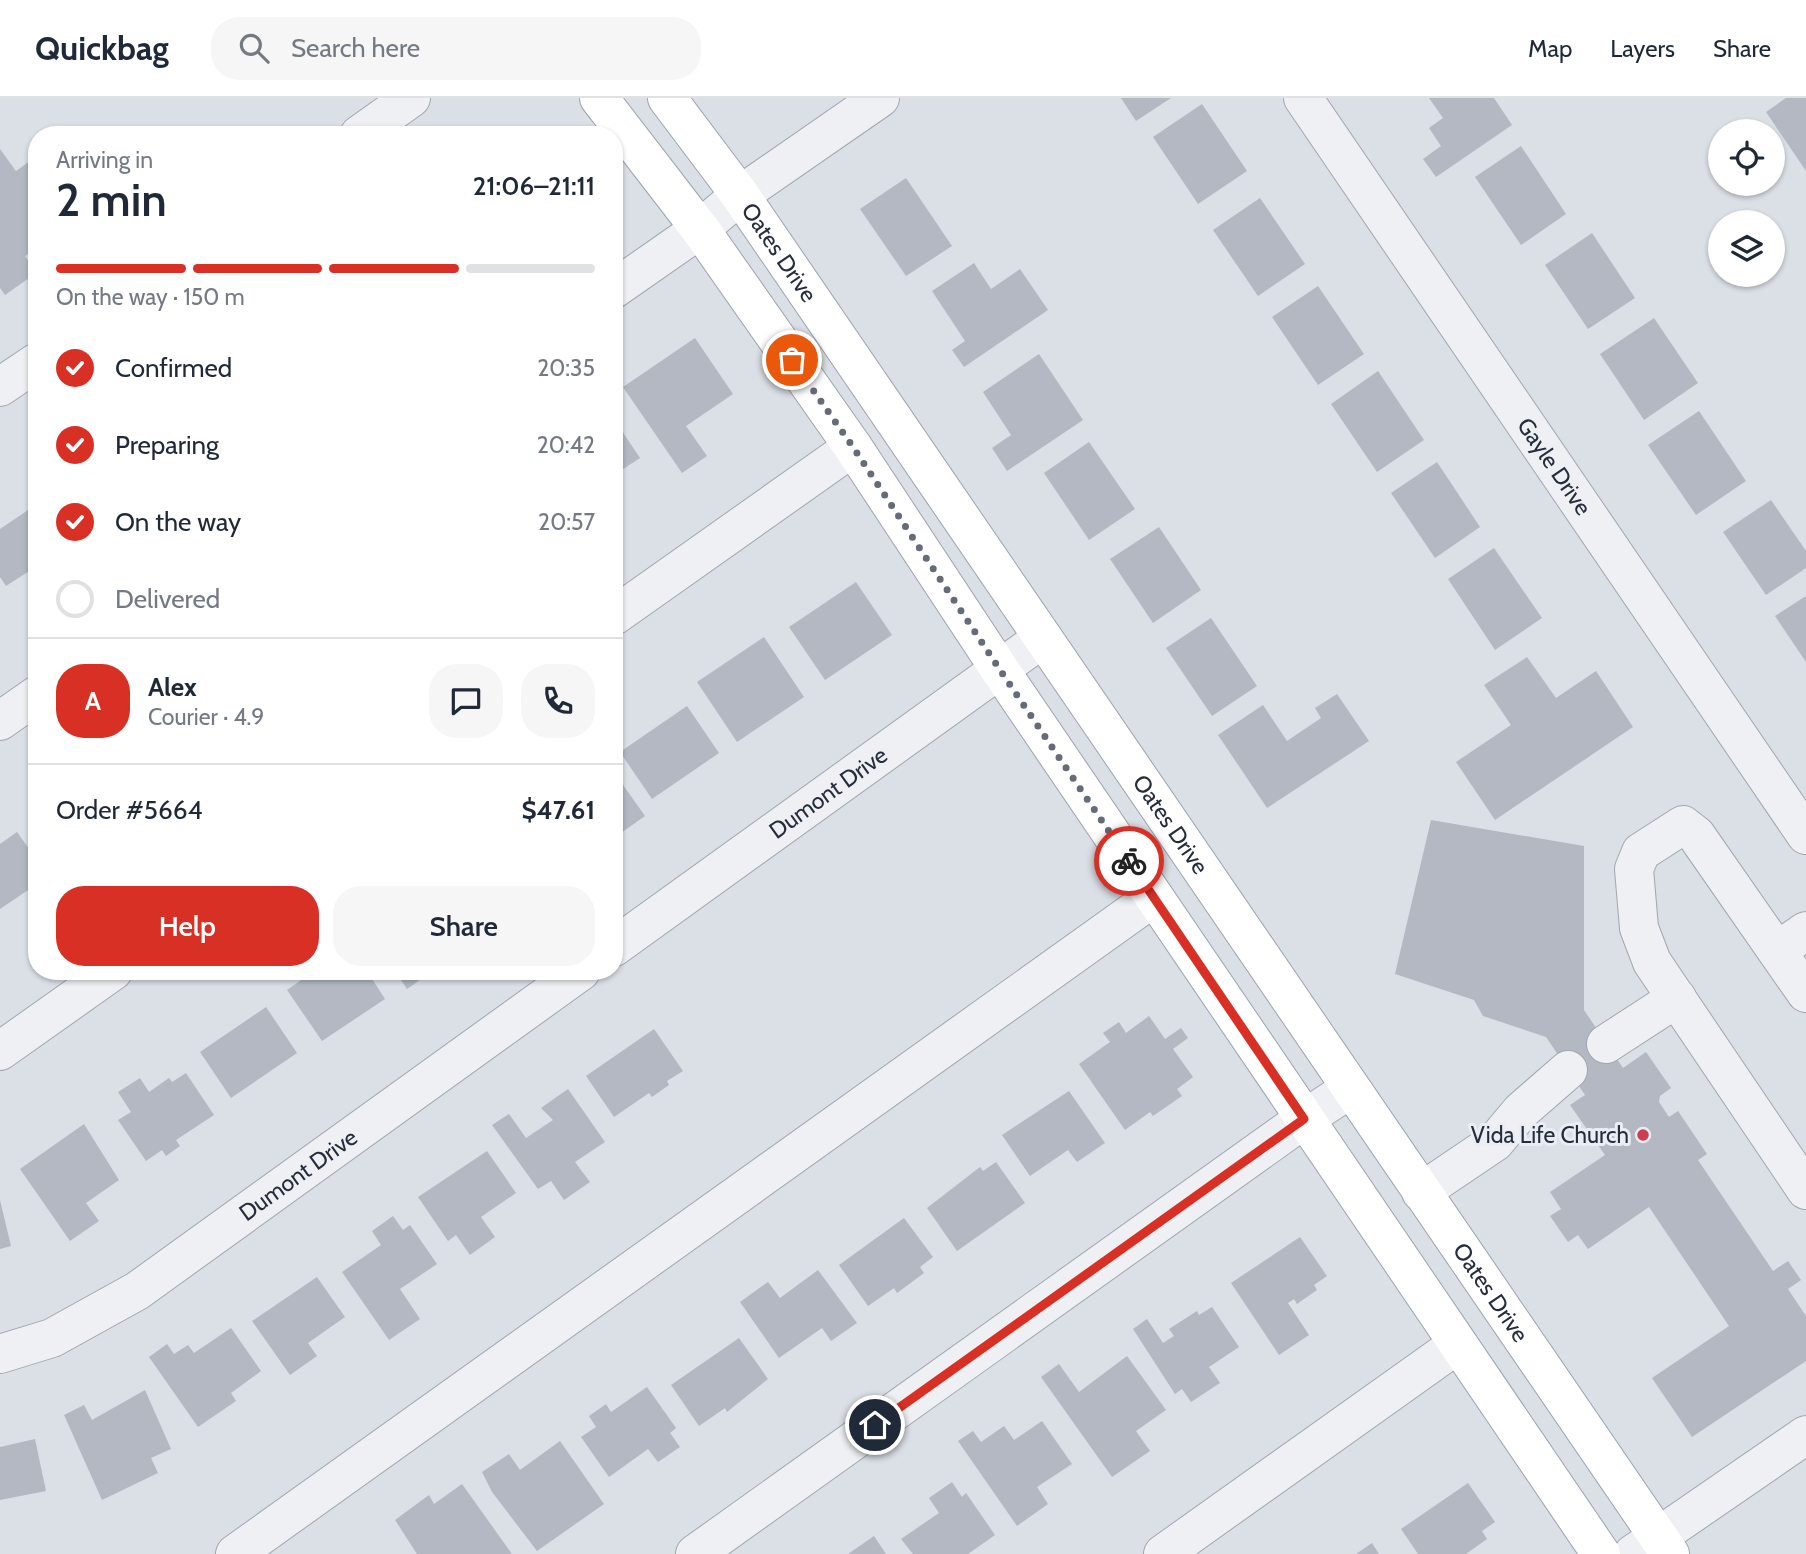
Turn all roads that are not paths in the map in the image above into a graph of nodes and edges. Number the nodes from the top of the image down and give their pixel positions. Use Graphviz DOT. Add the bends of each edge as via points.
graph roads {
  1 [pos="411,98"];
  2 [pos="599,98"];
  3 [pos="667,98"];
  4 [pos="880,98"];
  5 [pos="1303,98"];
  6 [pos="372,126"];
  7 [pos="621,126"];
  8 [pos="623,129"];
  9 [pos="740,195"];
  10 [pos="700,229"];
  11 [pos="623,283"];
  12 [pos="28,368"];
  13 [pos="0,387"];
  14 [pos="853,447"];
  15 [pos="623,610"];
  16 [pos="1043,638"];
  17 [pos="1000,670"];
  18 [pos="28,701"];
  19 [pos="0,721"];
  20 [pos="1806,835"];
  21 [pos="1154,897"];
  22 [pos="623,941"];
  23 [pos="1791,941"];
  24 [pos="100,980"];
  25 [pos="569,980"];
  26 [pos="1806,993"];
  27 [pos="1677,998"];
  28 [pos="1606,1044"];
  29 [pos="0,1051"];
  30 [pos="1568,1070"];
  31 [pos="1350,1089"];
  32 [pos="1304,1119"];
  33 [pos="1806,1190"];
  34 [pos="1422,1192"];
  35 [pos="1458,1344"];
  36 [pos="0,1354"];
  37 [pos="1806,1435"];
  38 [pos="1654,1548"];
  39 [pos="235,1554"];
  40 [pos="695,1554"];
  41 [pos="1163,1554"];
  42 [pos="1601,1554"];
  1 -- 6 [label="street"];
  2 -- 7 [label="main road"];
  3 -- 9 [label="main road, Oates Drive"];
  4 -- 9 [label="street"];
  5 -- 20 [label="street, Gayle Drive"];
  8 -- 10 [label="main road"];
  9 -- 10 [label="street"];
  9 -- 16 [label="main road, Oates Drive"];
  10 -- 11 [label="street"];
  10 -- 14 [label="main road"];
  12 -- 13 [label="street"];
  14 -- 15 [label="street"];
  14 -- 17 [label="main road"];
  16 -- 17 [label="street, Dumont Drive"];
  16 -- 31 [label="main road, Oates Drive"];
  17 -- 21 [label="main road"];
  17 -- 22 [label="street, Dumont Drive"];
  18 -- 19 [label="street"];
  21 -- 32 [label="main road"];
  21 -- 39 [label="street"];
  23 -- 26 [label="street"];
  23 -- 27 [label="street" via="1683,825 1641,852 1634,869 1639,928 1652,962"];
  24 -- 29 [label="street"];
  25 -- 36 [label="street, Dumont Drive" via="137,1291 52,1338"];
  27 -- 28 [label="street"];
  27 -- 33 [label="street"];
  30 -- 34 [label="street" via="1521,1111 1495,1142"];
  31 -- 32 [label="street"];
  31 -- 34 [label="main road, Oates Drive"];
  32 -- 35 [label="main road"];
  32 -- 40 [label="street"];
  34 -- 38 [label="main road, Oates Drive"];
  35 -- 41 [label="street"];
  35 -- 42 [label="main road"];
  37 -- 38 [label="street"];
}
